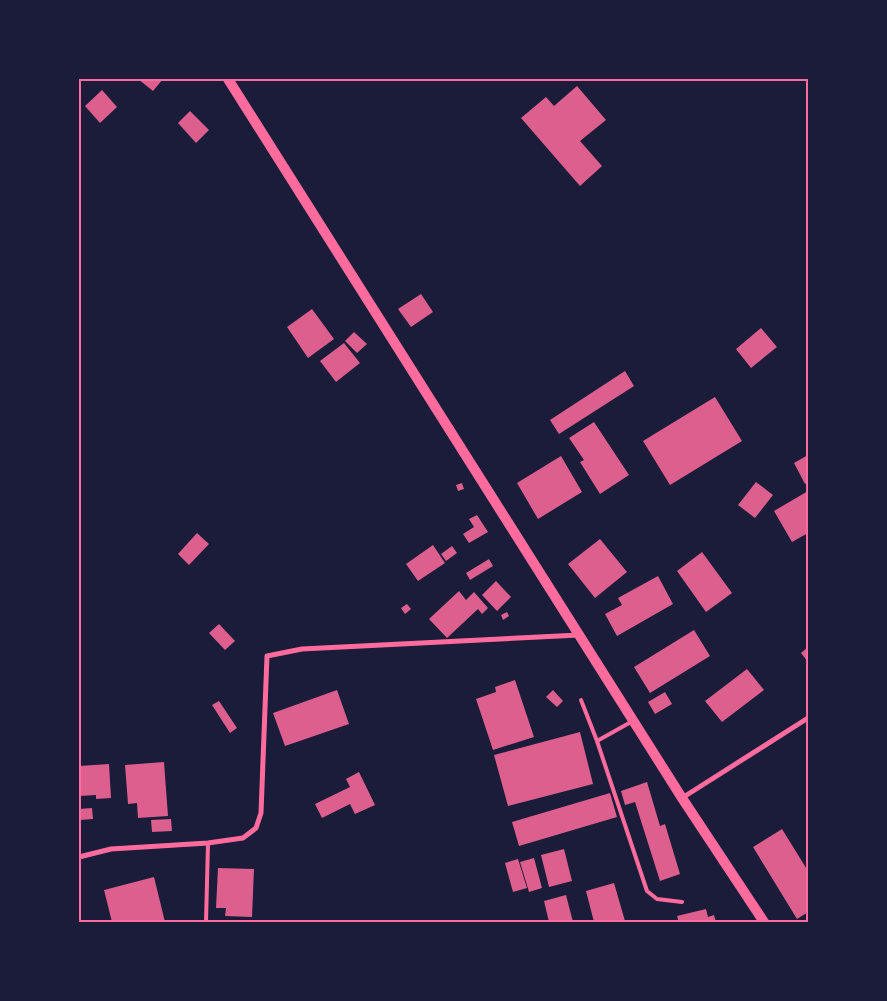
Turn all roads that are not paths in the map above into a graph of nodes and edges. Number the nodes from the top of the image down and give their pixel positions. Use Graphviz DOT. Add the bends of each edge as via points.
graph roads {
  1 [pos="228,79"];
  2 [pos="579,635"];
  3 [pos="581,700"];
  4 [pos="808,718"];
  5 [pos="633,720"];
  6 [pos="597,741"];
  7 [pos="682,798"];
  8 [pos="208,843"];
  9 [pos="79,858"];
  10 [pos="682,902"];
  11 [pos="206,922"];
  12 [pos="764,922"];
  1 -- 2 [label="main road"];
  2 -- 5 [label="main road"];
  2 -- 8 [label="street" via="302,649 267,656 261,813 256,828 243,838"];
  3 -- 6 [label="lane"];
  4 -- 7 [label="street"];
  5 -- 6 [label="lane"];
  5 -- 7 [label="main road"];
  6 -- 10 [label="lane" via="647,891 657,899"];
  7 -- 12 [label="main road"];
  8 -- 9 [label="street" via="111,849"];
  8 -- 11 [label="lane"];
}
